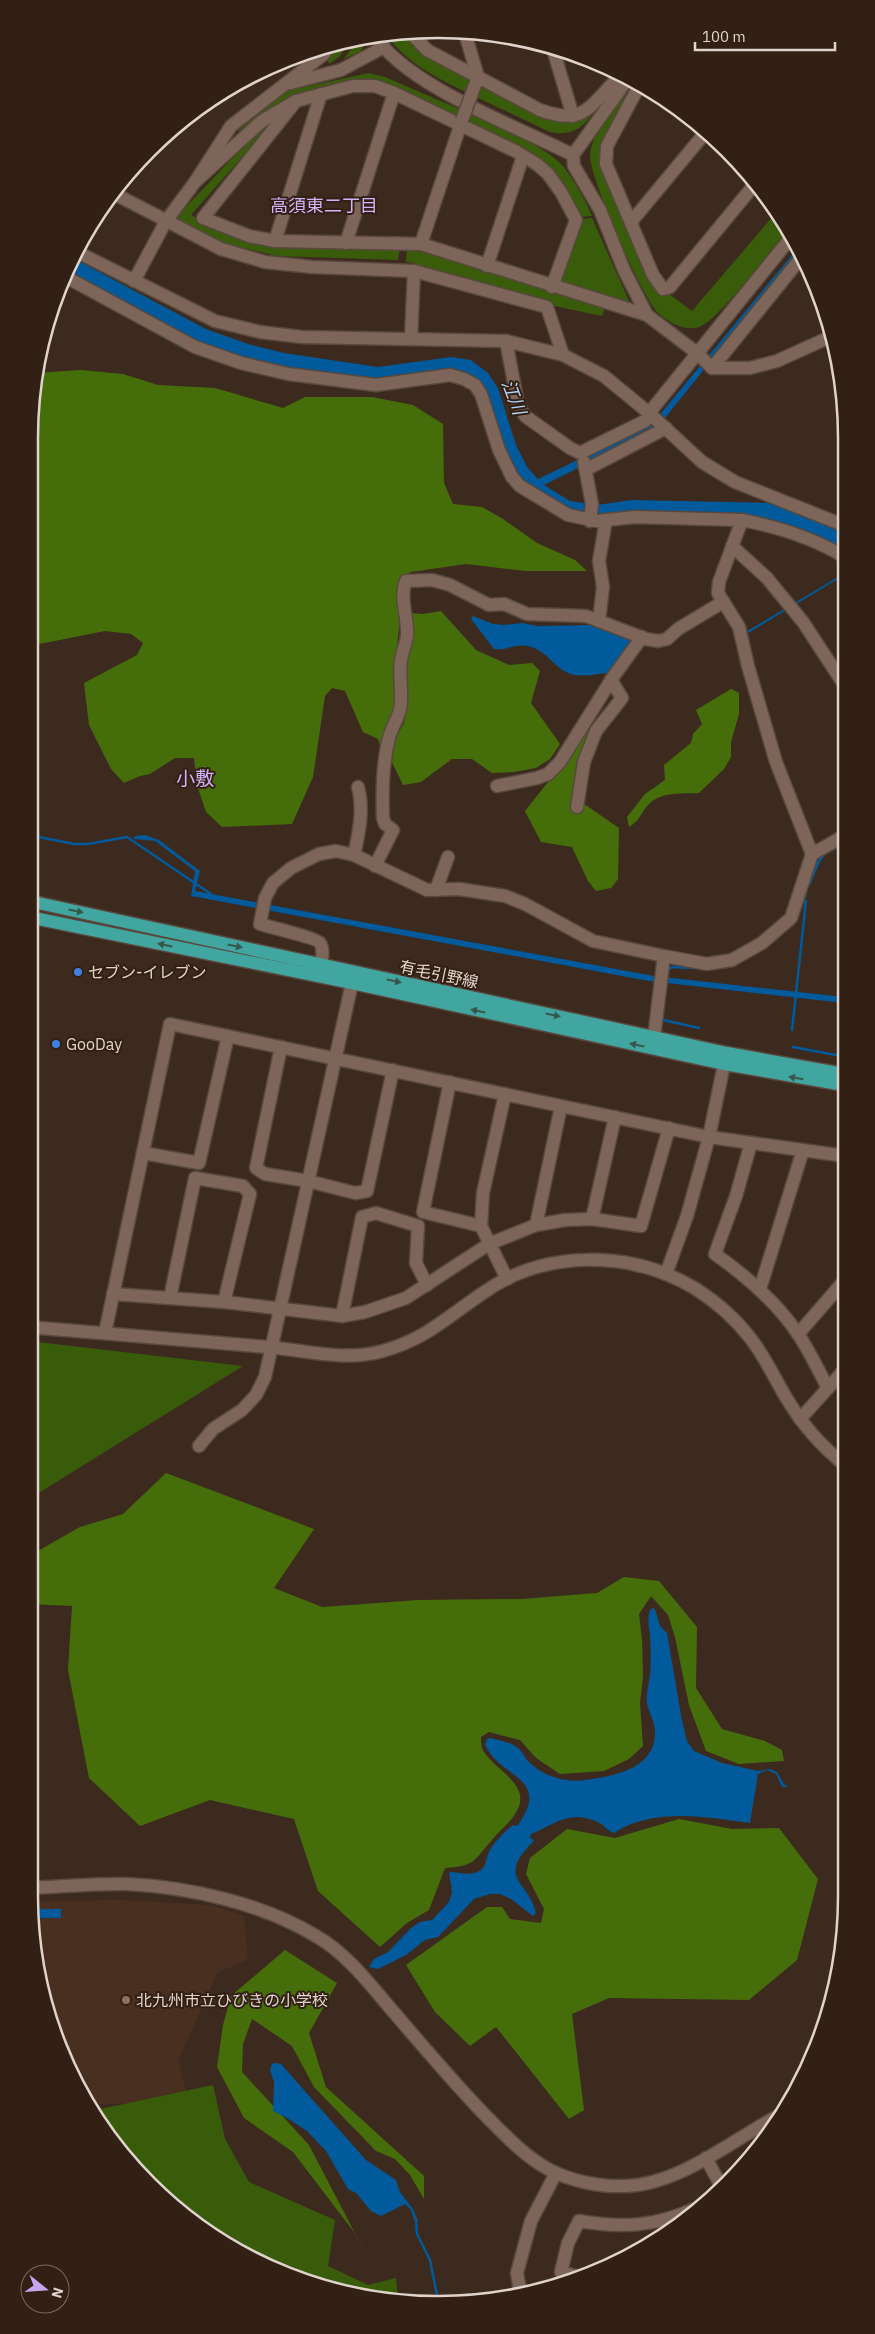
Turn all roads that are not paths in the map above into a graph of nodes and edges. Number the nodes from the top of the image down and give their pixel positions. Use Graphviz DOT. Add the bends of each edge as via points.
graph roads {
  1 [pos="415,38"];
  2 [pos="466,38"];
  3 [pos="380,42"];
  4 [pos="384,47"];
  5 [pos="324,54"];
  6 [pos="555,55"];
  7 [pos="478,77"];
  8 [pos="616,80"];
  9 [pos="286,84"];
  10 [pos="624,84"];
  11 [pos="637,90"];
  12 [pos="394,93"];
  13 [pos="321,94"];
  14 [pos="296,101"];
  15 [pos="574,116"];
  16 [pos="462,123"];
  17 [pos="701,137"];
  18 [pos="573,155"];
  19 [pos="523,156"];
  20 [pos="195,182"];
  21 [pos="751,189"];
  22 [pos="119,196"];
  23 [pos="166,221"];
  24 [pos="631,222"];
  25 [pos="275,241"];
  26 [pos="346,243"];
  27 [pos="787,243"];
  28 [pos="421,244"];
  29 [pos="82,255"];
  30 [pos="797,263"];
  31 [pos="487,266"];
  32 [pos="414,271"];
  33 [pos="70,279"];
  34 [pos="134,281"];
  35 [pos="552,287"];
  36 [pos="647,314"];
  37 [pos="411,339"];
  38 [pos="825,339"];
  39 [pos="506,341"];
  40 [pos="697,353"];
  41 [pos="563,355"];
  42 [pos="712,368"];
  43 [pos="657,419"];
  44 [pos="580,453"];
  45 [pos="587,469"];
  46 [pos="606,520"];
  47 [pos="742,520"];
  48 [pos="590,521"];
  49 [pos="838,523"];
  50 [pos="732,546"];
  51 [pos="838,554"];
  52 [pos="723,602"];
  53 [pos="599,621"];
  54 [pos="642,637"];
  55 [pos="838,675"];
  56 [pos="612,679"];
  57 [pos="630,705"];
  58 [pos="497,786"];
  59 [pos="358,787"];
  60 [pos="577,807"];
  61 [pos="838,839"];
  62 [pos="812,854"];
  63 [pos="354,855"];
  64 [pos="448,857"];
  65 [pos="375,866"];
  66 [pos="436,890"];
  67 [pos="38,903"];
  68 [pos="38,919"];
  69 [pos="664,956"];
  70 [pos="320,971"];
  71 [pos="352,983"];
  72 [pos="228,1036"];
  73 [pos="654,1037"];
  74 [pos="281,1047"];
  75 [pos="334,1058"];
  76 [pos="726,1058"];
  77 [pos="393,1070"];
  78 [pos="838,1073"];
  79 [pos="450,1082"];
  80 [pos="838,1084"];
  81 [pos="505,1094"];
  82 [pos="561,1106"];
  83 [pos="615,1117"];
  84 [pos="670,1128"];
  85 [pos="709,1137"];
  86 [pos="750,1142"];
  87 [pos="803,1150"];
  88 [pos="143,1153"];
  89 [pos="838,1155"];
  90 [pos="308,1181"];
  91 [pos="592,1219"];
  92 [pos="536,1225"];
  93 [pos="481,1226"];
  94 [pos="489,1244"];
  95 [pos="666,1274"];
  96 [pos="507,1279"];
  97 [pos="427,1285"];
  98 [pos="838,1288"];
  99 [pos="760,1289"];
  100 [pos="113,1294"];
  101 [pos="170,1298"];
  102 [pos="224,1302"];
  103 [pos="280,1308"];
  104 [pos="342,1316"];
  105 [pos="38,1328"];
  106 [pos="105,1333"];
  107 [pos="798,1334"];
  108 [pos="272,1347"];
  109 [pos="838,1377"];
  110 [pos="828,1388"];
  111 [pos="800,1419"];
  112 [pos="199,1446"];
  113 [pos="838,1460"];
  114 [pos="38,1888"];
  115 [pos="768,2122"];
  116 [pos="706,2158"];
  117 [pos="556,2173"];
  118 [pos="718,2181"];
  119 [pos="684,2212"];
  120 [pos="561,2277"];
  121 [pos="520,2288"];
  1 -- 7 [label="street" via="427,50"];
  2 -- 7 [label="street"];
  3 -- 4 [label="street"];
  4 -- 9 [label="street" via="341,70"];
  4 -- 18 [label="street" via="419,77"];
  5 -- 9 [label="street"];
  6 -- 15 [label="street"];
  7 -- 15 [label="street" via="540,110 559,117"];
  7 -- 16 [label="street, bridge"];
  8 -- 15 [label="street" via="585,112"];
  9 -- 20 [label="street" via="230,126"];
  10 -- 18 [label="street"];
  11 -- 24 [label="street" via="607,146 606,164"];
  12 -- 13 [label="street" via="374,86 353,86"];
  12 -- 16 [label="street"];
  12 -- 26 [label="street"];
  13 -- 14 [label="street"];
  13 -- 25 [label="street"];
  14 -- 20 [label="street" via="262,121"];
  14 -- 25 [label="street" via="203,218 249,236"];
  16 -- 19 [label="street"];
  16 -- 28 [label="street"];
  17 -- 24 [label="street"];
  18 -- 36 [label="street" via="574,166 600,210 624,270"];
  19 -- 31 [label="street"];
  19 -- 35 [label="street" via="548,174 576,220"];
  20 -- 23 [label="street"];
  21 -- 24 [label="street" via="670,287 662,289 653,275"];
  22 -- 23 [label="street"];
  23 -- 32 [label="street" via="222,249 265,262 312,268"];
  23 -- 34 [label="street"];
  25 -- 26 [label="street"];
  26 -- 28 [label="street"];
  27 -- 40 [label="street"];
  28 -- 31 [label="street"];
  29 -- 34 [label="street"];
  30 -- 42 [label="street"];
  31 -- 35 [label="street"];
  32 -- 37 [label="street"];
  32 -- 41 [label="street" via="547,307"];
  33 -- 48 [label="street" via="195,347 241,363 288,374 376,385 450,375 464,379 482,394 499,450 512,477 520,486 568,515"];
  34 -- 37 [label="street" via="215,321 260,332 302,337"];
  35 -- 36 [label="street"];
  36 -- 40 [label="street"];
  37 -- 39 [label="street"];
  38 -- 42 [label="street" via="777,362 750,368"];
  39 -- 41 [label="street"];
  39 -- 44 [label="street" via="518,404 525,416"];
  40 -- 42 [label="street"];
  40 -- 43 [label="street"];
  41 -- 43 [label="street" via="604,376"];
  43 -- 44 [label="street" via="645,421"];
  43 -- 45 [label="street"];
  43 -- 49 [label="street" via="702,462 735,482"];
  44 -- 45 [label="street"];
  45 -- 48 [label="street" via="592,504"];
  46 -- 47 [label="street" via="636,517"];
  46 -- 48 [label="street"];
  46 -- 53 [label="street" via="598,561 603,587"];
  47 -- 50 [label="street"];
  47 -- 51 [label="street" via="785,530"];
  50 -- 52 [label="street" via="719,582 718,593"];
  50 -- 55 [label="street" via="767,578 804,622"];
  52 -- 54 [label="street" via="667,639 658,641"];
  52 -- 62 [label="street" via="739,627 776,762"];
  53 -- 54 [label="street"];
  53 -- 65 [label="street" via="586,616 527,614 504,604 489,605 450,585 432,580 406,581 404,612 408,634 401,658 401,702 398,719 389,736 384,768 383,818 393,830"];
  54 -- 56 [label="street"];
  56 -- 57 [label="street" via="628,694"];
  56 -- 58 [label="street" via="560,762 548,774"];
  56 -- 60 [label="street" via="622,698 596,731 584,762"];
  59 -- 63 [label="street" via="361,797 360,830"];
  61 -- 62 [label="street"];
  62 -- 69 [label="street" via="791,918 762,943 732,960 707,964"];
  63 -- 65 [label="street"];
  63 -- 70 [label="street" via="336,851 314,856 291,868 273,883 265,898 260,924 315,938 321,947"];
  64 -- 66 [label="street"];
  65 -- 66 [label="street" via="427,890"];
  66 -- 69 [label="street" via="459,889 505,896 592,941"];
  67 -- 70 [label="main road, 有毛引野線, one-way"];
  70 -- 68 [label="main road, 有毛引野線, one-way"];
  69 -- 73 [label="street"];
  70 -- 71 [label="main road, 有毛引野線"];
  70 -- 73 [label="main road, 有毛引野線, one-way"];
  71 -- 75 [label="street"];
  76 -- 71 [label="main road, 有毛引野線, one-way"];
  72 -- 74 [label="street"];
  72 -- 88 [label="street" via="199,1163"];
  72 -- 88 [label="street" via="170,1024"];
  73 -- 76 [label="main road, 有毛引野線"];
  74 -- 75 [label="street"];
  74 -- 90 [label="street" via="256,1168 265,1174"];
  75 -- 77 [label="street"];
  75 -- 90 [label="street"];
  76 -- 78 [label="main road, 有毛引野線"];
  80 -- 76 [label="main road, 有毛引野線, one-way"];
  76 -- 85 [label="street"];
  77 -- 79 [label="street"];
  77 -- 90 [label="street" via="367,1191 355,1193"];
  79 -- 81 [label="street"];
  79 -- 93 [label="street" via="423,1212"];
  81 -- 82 [label="street"];
  81 -- 93 [label="street" via="483,1193"];
  82 -- 83 [label="street"];
  82 -- 92 [label="street"];
  83 -- 84 [label="street"];
  83 -- 91 [label="street"];
  84 -- 85 [label="street"];
  84 -- 91 [label="street" via="641,1226"];
  85 -- 86 [label="street"];
  85 -- 95 [label="street" via="687,1216"];
  86 -- 87 [label="street"];
  86 -- 99 [label="street" via="736,1196 715,1254"];
  87 -- 89 [label="street"];
  87 -- 99 [label="street"];
  88 -- 100 [label="street"];
  90 -- 103 [label="street"];
  91 -- 92 [label="street"];
  92 -- 94 [label="street"];
  93 -- 94 [label="street"];
  94 -- 96 [label="street"];
  94 -- 97 [label="street"];
  95 -- 96 [label="street" via="606,1260 570,1260 540,1266"];
  95 -- 111 [label="street" via="696,1289 728,1313 751,1338"];
  96 -- 108 [label="street" via="429,1333 380,1352 357,1356 325,1355"];
  97 -- 104 [label="street" via="387,1306"];
  97 -- 104 [label="street" via="416,1263 418,1226 376,1213 362,1216"];
  98 -- 107 [label="street"];
  99 -- 107 [label="street"];
  100 -- 101 [label="street"];
  100 -- 106 [label="street"];
  101 -- 102 [label="street"];
  101 -- 102 [label="street" via="196,1178 243,1186 250,1194"];
  102 -- 103 [label="street"];
  103 -- 104 [label="street"];
  103 -- 108 [label="street"];
  105 -- 106 [label="street"];
  106 -- 108 [label="street"];
  107 -- 110 [label="street"];
  108 -- 112 [label="street" via="265,1377 256,1395 242,1410 213,1429"];
  109 -- 110 [label="street"];
  110 -- 111 [label="street"];
  111 -- 113 [label="street"];
  114 -- 117 [label="street" via="123,1884 203,1895 253,1908 321,1939 370,1983 439,2066 503,2133 533,2159"];
  115 -- 116 [label="street"];
  116 -- 117 [label="street" via="652,2182 625,2186 577,2180"];
  116 -- 118 [label="street"];
  117 -- 121 [label="street" via="531,2221 517,2273"];
  119 -- 120 [label="street" via="631,2226 579,2221 568,2243"];
}
